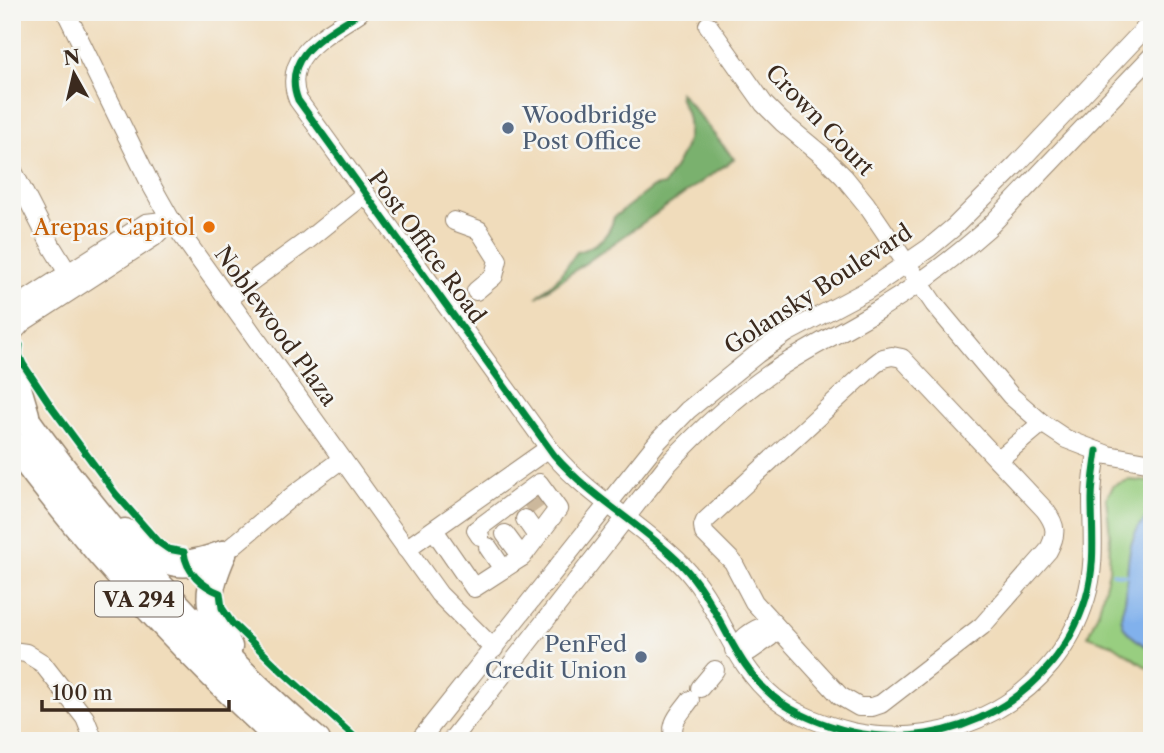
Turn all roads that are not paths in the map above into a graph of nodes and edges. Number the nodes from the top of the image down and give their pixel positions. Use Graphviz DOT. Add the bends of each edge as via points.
graph roads {
  1 [pos="66,12"];
  2 [pos="360,12"];
  3 [pos="1152,22"];
  4 [pos="708,25"];
  5 [pos="1152,56"];
  6 [pos="12,169"];
  7 [pos="365,194"];
  8 [pos="171,220"];
  9 [pos="454,221"];
  10 [pos="906,265"];
  11 [pos="68,273"];
  12 [pos="919,284"];
  13 [pos="476,291"];
  14 [pos="227,299"];
  15 [pos="12,309"];
  16 [pos="12,334"];
  17 [pos="12,368"];
  18 [pos="20,410"];
  19 [pos="1042,423"];
  20 [pos="12,443"];
  21 [pos="549,448"];
  22 [pos="1097,451"];
  23 [pos="342,459"];
  24 [pos="998,460"];
  25 [pos="1152,463"];
  26 [pos="502,481"];
  27 [pos="607,505"];
  28 [pos="528,510"];
  29 [pos="97,514"];
  30 [pos="626,519"];
  31 [pos="499,524"];
  32 [pos="434,530"];
  33 [pos="407,549"];
  34 [pos="223,554"];
  35 [pos="522,556"];
  36 [pos="503,569"];
  37 [pos="774,624"];
  38 [pos="494,649"];
  39 [pos="734,650"];
  40 [pos="12,652"];
  41 [pos="715,670"];
  42 [pos="242,671"];
  43 [pos="90,741"];
  44 [pos="282,741"];
  45 [pos="317,741"];
  46 [pos="419,741"];
  47 [pos="451,741"];
  48 [pos="677,741"];
  1 -- 8 [label="street, Noblewood Plaza"];
  2 -- 7 [label="street, Post Office Road" via="308,49 299,59 293,80 298,100"];
  3 -- 10 [label="street, Golansky Boulevard" via="953,228"];
  4 -- 10 [label="street, Crown Court" via="764,104 844,177"];
  5 -- 12 [label="street, Golansky Boulevard" via="988,229"];
  6 -- 11 [label="street"];
  7 -- 14 [label="street"];
  7 -- 21 [label="street, Post Office Road"];
  8 -- 11 [label="street" via="146,223"];
  8 -- 14 [label="street, Noblewood Plaza"];
  8 -- 16 [label="street" via="154,237 23,322"];
  9 -- 13 [label="street" via="480,230 498,260 494,276"];
  10 -- 12 [label="street, Crown Court"];
  10 -- 27 [label="street, Golansky Boulevard" via="787,333 719,382 659,440"];
  11 -- 15 [label="street"];
  12 -- 19 [label="street, Crown Court" via="971,351"];
  12 -- 30 [label="street, Golansky Boulevard" via="810,348 740,396 674,458"];
  14 -- 23 [label="street, Noblewood Plaza"];
  17 -- 18 [label="highway"];
  18 -- 29 [label="highway, VA 294"];
  19 -- 22 [label="street, Crown Court"];
  19 -- 24 [label="street"];
  20 -- 44 [label="highway, VA 294" via="123,581"];
  21 -- 26 [label="street"];
  21 -- 27 [label="street, Post Office Road" via="570,474"];
  22 -- 25 [label="street, Crown Court"];
  22 -- 39 [label="street, Post Office Road" via="1093,565 1079,618 1046,670 996,711 955,729 911,737 839,729 778,700 752,676"];
  23 -- 33 [label="street, Noblewood Plaza"];
  23 -- 34 [label="street"];
  24 -- 37 [label="street" via="1045,510 1055,524 1056,537 982,626 881,704 859,707 848,702"];
  24 -- 37 [label="street" via="902,358 883,358 705,521 704,533 733,562 754,602"];
  26 -- 28 [label="street"];
  26 -- 32 [label="street"];
  27 -- 30 [label="street, Post Office Road"];
  27 -- 38 [label="street, Golansky Boulevard"];
  28 -- 31 [label="street"];
  28 -- 35 [label="street"];
  29 -- 34 [label="highway" via="170,563 194,564"];
  29 -- 42 [label="highway, VA 294"];
  30 -- 39 [label="street, Post Office Road" via="685,568 714,608"];
  30 -- 47 [label="street, Golansky Boulevard"];
  31 -- 35 [label="street"];
  31 -- 36 [label="street" via="476,530"];
  32 -- 33 [label="street"];
  32 -- 36 [label="street" via="474,588"];
  33 -- 38 [label="street, Noblewood Plaza" via="451,608"];
  34 -- 42 [label="highway" via="211,583 211,605"];
  35 -- 36 [label="street"];
  37 -- 39 [label="street" via="770,636 750,651"];
  38 -- 46 [label="street, Golansky Boulevard"];
  40 -- 43 [label="street" via="26,653 42,663 85,718"];
  41 -- 48 [label="street" via="673,725"];
  42 -- 45 [label="highway, VA 294"];
}
